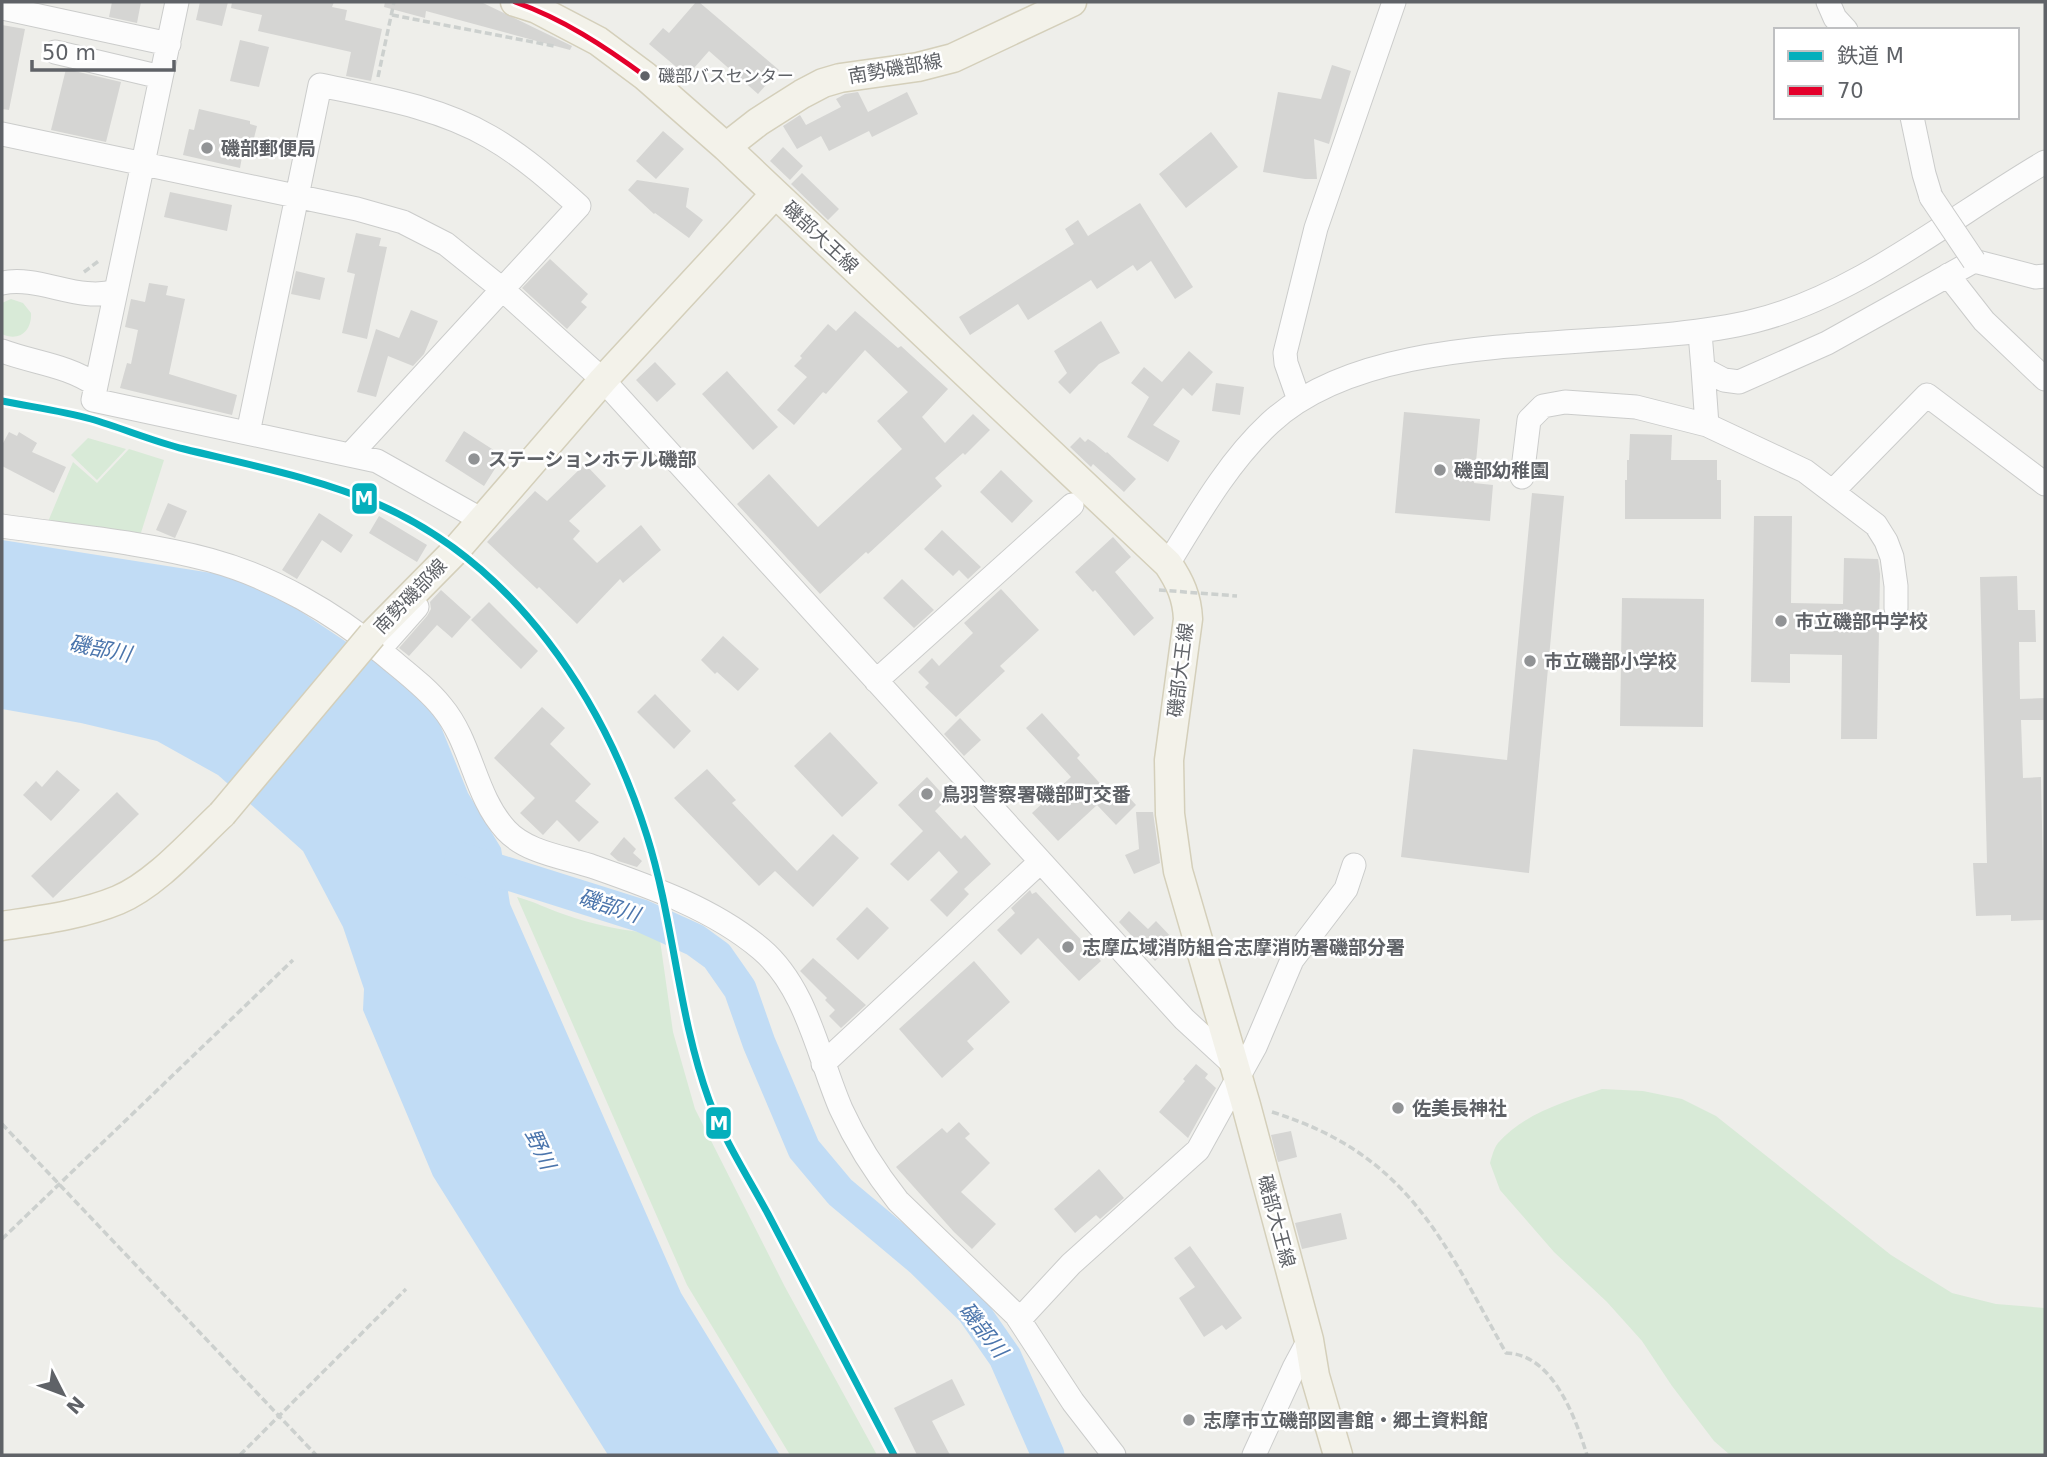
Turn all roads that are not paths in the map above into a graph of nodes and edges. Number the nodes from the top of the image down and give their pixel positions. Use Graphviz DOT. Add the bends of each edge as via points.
graph roads {
  1 [pos="177,2"];
  2 [pos="515,2"];
  3 [pos="1072,2"];
  4 [pos="1394,2"];
  5 [pos="1828,2"];
  6 [pos="2,8"];
  7 [pos="1844,28"];
  8 [pos="169,44"];
  9 [pos="55,52"];
  10 [pos="161,78"];
  11 [pos="1912,119"];
  12 [pos="2,134"];
  13 [pos="726,147"];
  14 [pos="2045,162"];
  15 [pos="141,165"];
  16 [pos="775,194"];
  17 [pos="296,197"];
  18 [pos="1974,261"];
  19 [pos="1948,275"];
  20 [pos="2045,276"];
  21 [pos="2,283"];
  22 [pos="502,289"];
  23 [pos="116,291"];
  24 [pos="1700,333"];
  25 [pos="2,351"];
  26 [pos="1703,369"];
  27 [pos="2045,379"];
  28 [pos="603,380"];
  29 [pos="95,392"];
  30 [pos="1299,400"];
  31 [pos="1707,425"];
  32 [pos="248,433"];
  33 [pos="350,455"];
  34 [pos="1522,477"];
  35 [pos="2045,484"];
  36 [pos="1833,491"];
  37 [pos="1072,505"];
  38 [pos="482,520"];
  39 [pos="2,526"];
  40 [pos="1168,564"];
  41 [pos="1896,608"];
  42 [pos="375,643"];
  43 [pos="876,681"];
  44 [pos="1041,862"];
  45 [pos="1354,865"];
  46 [pos="2,926"];
  47 [pos="823,1064"];
  48 [pos="1239,1083"];
  49 [pos="1020,1319"];
  50 [pos="1309,1340"];
  51 [pos="1114,1455"];
  52 [pos="1254,1455"];
  53 [pos="1338,1455"];
  1 -- 8 [label="street"];
  2 -- 13 [label="main road, 磯部大王線" via="598,41"];
  3 -- 13 [label="main road, 南勢磯部線" via="953,58 823,83"];
  4 -- 30 [label="street" via="1316,228 1284,353"];
  5 -- 7 [label="street"];
  6 -- 8 [label="street"];
  8 -- 10 [label="street"];
  9 -- 10 [label="street"];
  10 -- 15 [label="street"];
  11 -- 18 [label="street, bridge" via="1931,197"];
  12 -- 15 [label="street"];
  13 -- 16 [label="main road, 磯部大王線"];
  14 -- 24 [label="street" via="1873,269 1814,300 1757,321"];
  15 -- 17 [label="street"];
  15 -- 23 [label="street"];
  16 -- 28 [label="main road, 南勢磯部線"];
  16 -- 40 [label="main road, 磯部大王線"];
  17 -- 22 [label="street" via="357,209 425,232"];
  17 -- 22 [label="street" via="320,85 454,120 526,160 579,206"];
  17 -- 32 [label="street"];
  18 -- 19 [label="street"];
  18 -- 20 [label="street"];
  19 -- 26 [label="street" via="1827,343 1739,382"];
  19 -- 27 [label="street" via="1984,321"];
  21 -- 23 [label="street" via="16,280 89,294"];
  22 -- 28 [label="street"];
  22 -- 33 [label="street"];
  23 -- 29 [label="street"];
  24 -- 26 [label="street"];
  24 -- 30 [label="street" via="1459,351 1378,367"];
  25 -- 29 [label="street" via="83,376"];
  26 -- 31 [label="street"];
  28 -- 38 [label="main road, 南勢磯部線"];
  28 -- 43 [label="street"];
  29 -- 32 [label="street"];
  30 -- 40 [label="street" via="1243,453"];
  31 -- 34 [label="street" via="1636,408 1565,402 1543,406 1529,420"];
  31 -- 36 [label="street" via="1805,471"];
  32 -- 33 [label="street"];
  33 -- 38 [label="street" via="377,461"];
  35 -- 36 [label="street" via="1927,395"];
  36 -- 41 [label="street" via="1876,524 1886,541 1892,557"];
  37 -- 43 [label="street"];
  38 -- 42 [label="main road, 南勢磯部線"];
  39 -- 42 [label="street" via="212,561 302,599"];
  40 -- 48 [label="main road, 磯部大王線" via="1186,597 1188,619 1169,760 1170,814 1178,871"];
  42 -- 46 [label="main road, 南勢磯部線, bridge" via="222,814 161,872 119,900"];
  42 -- 47 [label="street" via="444,709 486,800 506,831 529,847 678,900 753,943 786,976"];
  43 -- 44 [label="street"];
  44 -- 47 [label="street"];
  44 -- 48 [label="street"];
  45 -- 48 [label="street" via="1339,901 1292,960"];
  47 -- 49 [label="street" via="858,1142 898,1202"];
  48 -- 49 [label="street" via="1198,1150 1071,1264"];
  48 -- 50 [label="main road, 磯部大王線"];
  49 -- 51 [label="street"];
  50 -- 52 [label="street"];
  50 -- 53 [label="main road, 磯部大王線"];
}
